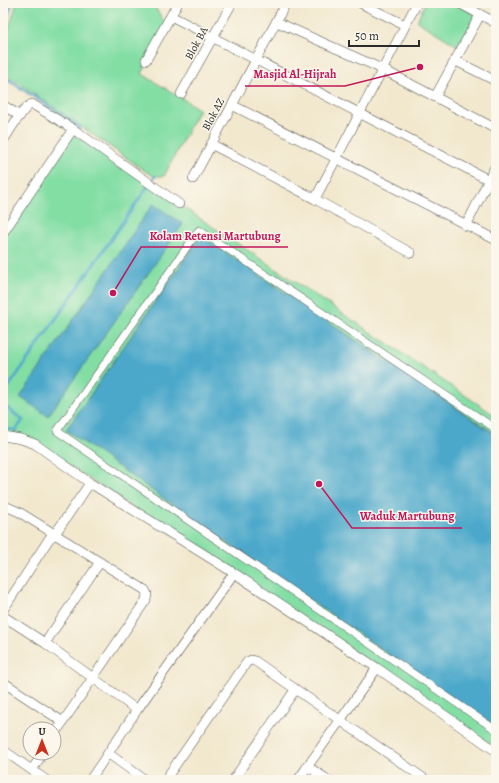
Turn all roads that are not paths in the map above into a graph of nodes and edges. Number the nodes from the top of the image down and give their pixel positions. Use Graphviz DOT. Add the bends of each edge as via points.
graph roads {
  1 [pos="178,3"];
  2 [pos="232,3"];
  3 [pos="286,3"];
  4 [pos="360,3"];
  5 [pos="417,3"];
  6 [pos="459,3"];
  7 [pos="480,15"];
  8 [pos="171,16"];
  9 [pos="277,22"];
  10 [pos="496,23"];
  11 [pos="405,25"];
  12 [pos="213,38"];
  13 [pos="146,60"];
  14 [pos="256,60"];
  15 [pos="456,61"];
  16 [pos="382,69"];
  17 [pos="496,81"];
  18 [pos="181,94"];
  19 [pos="435,97"];
  20 [pos="3,105"];
  21 [pos="232,105"];
  22 [pos="359,114"];
  23 [pos="20,116"];
  24 [pos="496,129"];
  25 [pos="76,131"];
  26 [pos="3,141"];
  27 [pos="211,144"];
  28 [pos="336,159"];
  29 [pos="496,165"];
  30 [pos="193,179"];
  31 [pos="489,180"];
  32 [pos="314,199"];
  33 [pos="180,204"];
  34 [pos="466,226"];
  35 [pos="3,233"];
  36 [pos="496,240"];
  37 [pos="411,253"];
  38 [pos="496,429"];
  39 [pos="3,436"];
  40 [pos="90,483"];
  41 [pos="3,505"];
  42 [pos="55,534"];
  43 [pos="100,562"];
  44 [pos="234,573"];
  45 [pos="3,610"];
  46 [pos="3,616"];
  47 [pos="45,644"];
  48 [pos="377,668"];
  49 [pos="92,678"];
  50 [pos="3,682"];
  51 [pos="295,690"];
  52 [pos="137,710"];
  53 [pos="340,720"];
  54 [pos="63,722"];
  55 [pos="496,730"];
  56 [pos="3,750"];
  57 [pos="496,751"];
  58 [pos="109,754"];
  59 [pos="37,761"];
  60 [pos="308,766"];
  61 [pos="32,770"];
  62 [pos="46,780"];
  63 [pos="90,780"];
  64 [pos="145,780"];
  65 [pos="165,780"];
  66 [pos="233,780"];
  67 [pos="298,780"];
  68 [pos="328,780"];
  69 [pos="426,780"];
  1 -- 8 [label="street"];
  2 -- 12 [label="street, Blok BA"];
  3 -- 9 [label="street, Blok AZ"];
  4 -- 11 [label="street"];
  5 -- 11 [label="street"];
  6 -- 7 [label="street"];
  7 -- 10 [label="street"];
  7 -- 15 [label="street"];
  8 -- 12 [label="street"];
  8 -- 13 [label="street"];
  9 -- 14 [label="street, Blok AZ"];
  9 -- 16 [label="street"];
  11 -- 16 [label="street"];
  12 -- 14 [label="street"];
  12 -- 18 [label="street, Blok BA"];
  14 -- 21 [label="street, Blok AZ"];
  14 -- 22 [label="street"];
  15 -- 17 [label="street"];
  15 -- 19 [label="street"];
  16 -- 19 [label="street"];
  16 -- 22 [label="street"];
  19 -- 24 [label="street"];
  20 -- 23 [label="street"];
  21 -- 27 [label="street, Blok AZ"];
  21 -- 28 [label="street"];
  22 -- 28 [label="street"];
  22 -- 31 [label="street"];
  23 -- 25 [label="street" via="32,104"];
  23 -- 26 [label="street"];
  25 -- 33 [label="street"];
  25 -- 35 [label="street"];
  27 -- 30 [label="street, Blok AZ"];
  27 -- 32 [label="street"];
  28 -- 32 [label="street"];
  28 -- 34 [label="street"];
  29 -- 31 [label="street"];
  31 -- 34 [label="street"];
  32 -- 37 [label="street"];
  34 -- 36 [label="street"];
  38 -- 55 [label="street" via="198,230 57,431"];
  39 -- 40 [label="street" via="35,444"];
  40 -- 42 [label="street"];
  40 -- 44 [label="street"];
  41 -- 42 [label="street"];
  42 -- 43 [label="street"];
  42 -- 45 [label="street" via="49,539"];
  43 -- 47 [label="street"];
  43 -- 49 [label="street" via="145,590 147,594 146,600"];
  44 -- 48 [label="street"];
  44 -- 52 [label="street"];
  46 -- 47 [label="street"];
  47 -- 49 [label="street"];
  48 -- 53 [label="street"];
  48 -- 57 [label="street"];
  49 -- 52 [label="street"];
  49 -- 54 [label="street"];
  50 -- 54 [label="street"];
  51 -- 53 [label="street"];
  51 -- 65 [label="street" via="255,662 247,662"];
  51 -- 66 [label="street"];
  52 -- 58 [label="street"];
  53 -- 60 [label="street"];
  53 -- 69 [label="street"];
  56 -- 61 [label="street"];
  58 -- 63 [label="street"];
  58 -- 64 [label="street"];
  59 -- 61 [label="street"];
  60 -- 67 [label="street"];
  60 -- 68 [label="street"];
  61 -- 62 [label="street"];
}
